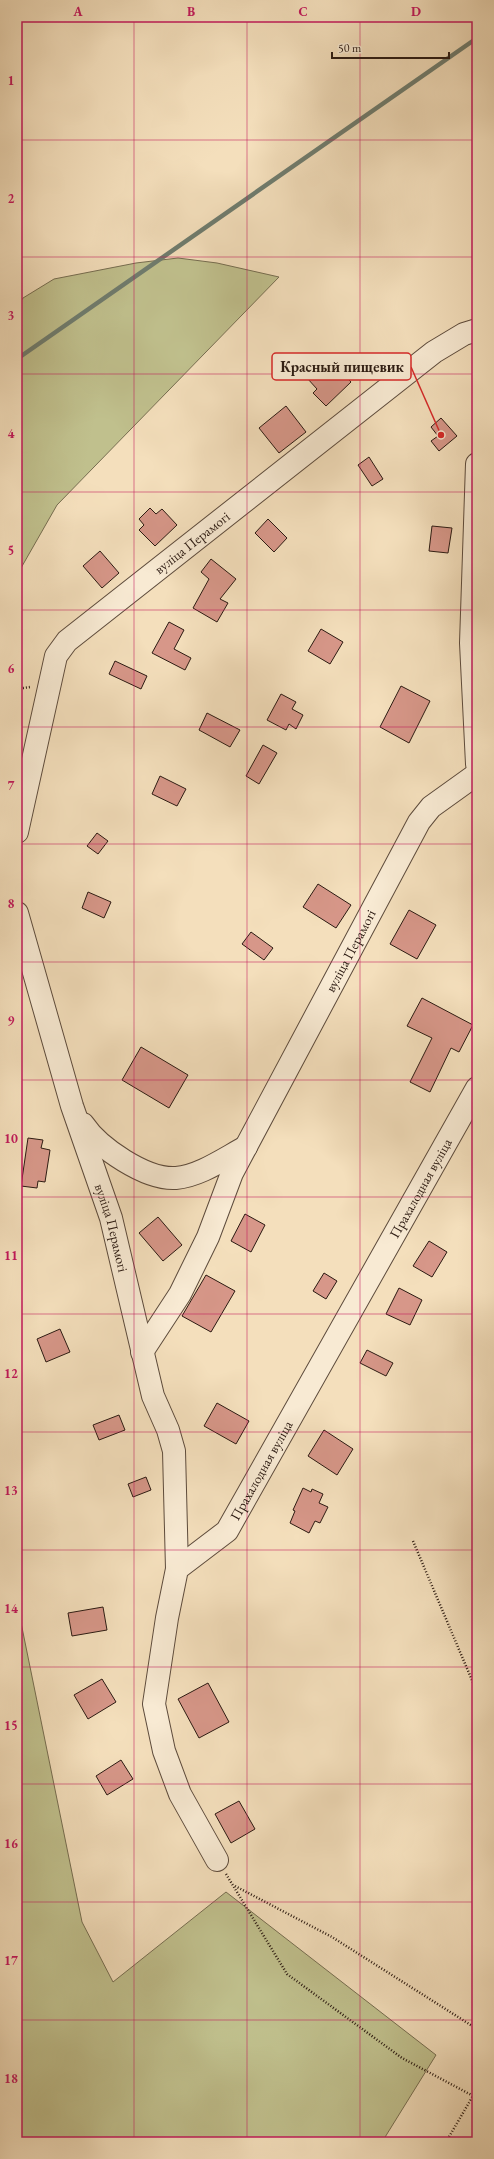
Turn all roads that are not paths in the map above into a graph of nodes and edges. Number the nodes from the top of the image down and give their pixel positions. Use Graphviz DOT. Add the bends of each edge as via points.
graph roads {
  1 [pos="477,330"];
  2 [pos="477,464"];
  3 [pos="477,764"];
  4 [pos="477,774"];
  5 [pos="17,832"];
  6 [pos="17,913"];
  7 [pos="477,1088"];
  8 [pos="72,1106"];
  9 [pos="246,1147"];
  10 [pos="142,1352"];
  11 [pos="177,1569"];
  12 [pos="218,1860"];
  1 -- 5 [label="street, вуліца Перамогі" via="464,334 434,352 67,641 56,656"];
  2 -- 3 [label="street" via="471,644"];
  4 -- 9 [label="street, вуліца Перамогі" via="431,807 419,822"];
  6 -- 8 [label="street, вуліца Перамогі"];
  7 -- 11 [label="street, Прахалодная вуліца" via="227,1531"];
  8 -- 9 [label="street, вуліца Перамогі" via="87,1130 103,1146 125,1162 155,1174 176,1178 198,1172"];
  8 -- 10 [label="street, вуліца Перамогі" via="112,1218"];
  9 -- 10 [label="street, вуліца Перамогі" via="232,1173 208,1237 180,1294"];
  10 -- 11 [label="street, вуліца Перамогі" via="153,1396 174,1451"];
  11 -- 12 [label="street" via="154,1704 164,1751 180,1794"];
}
